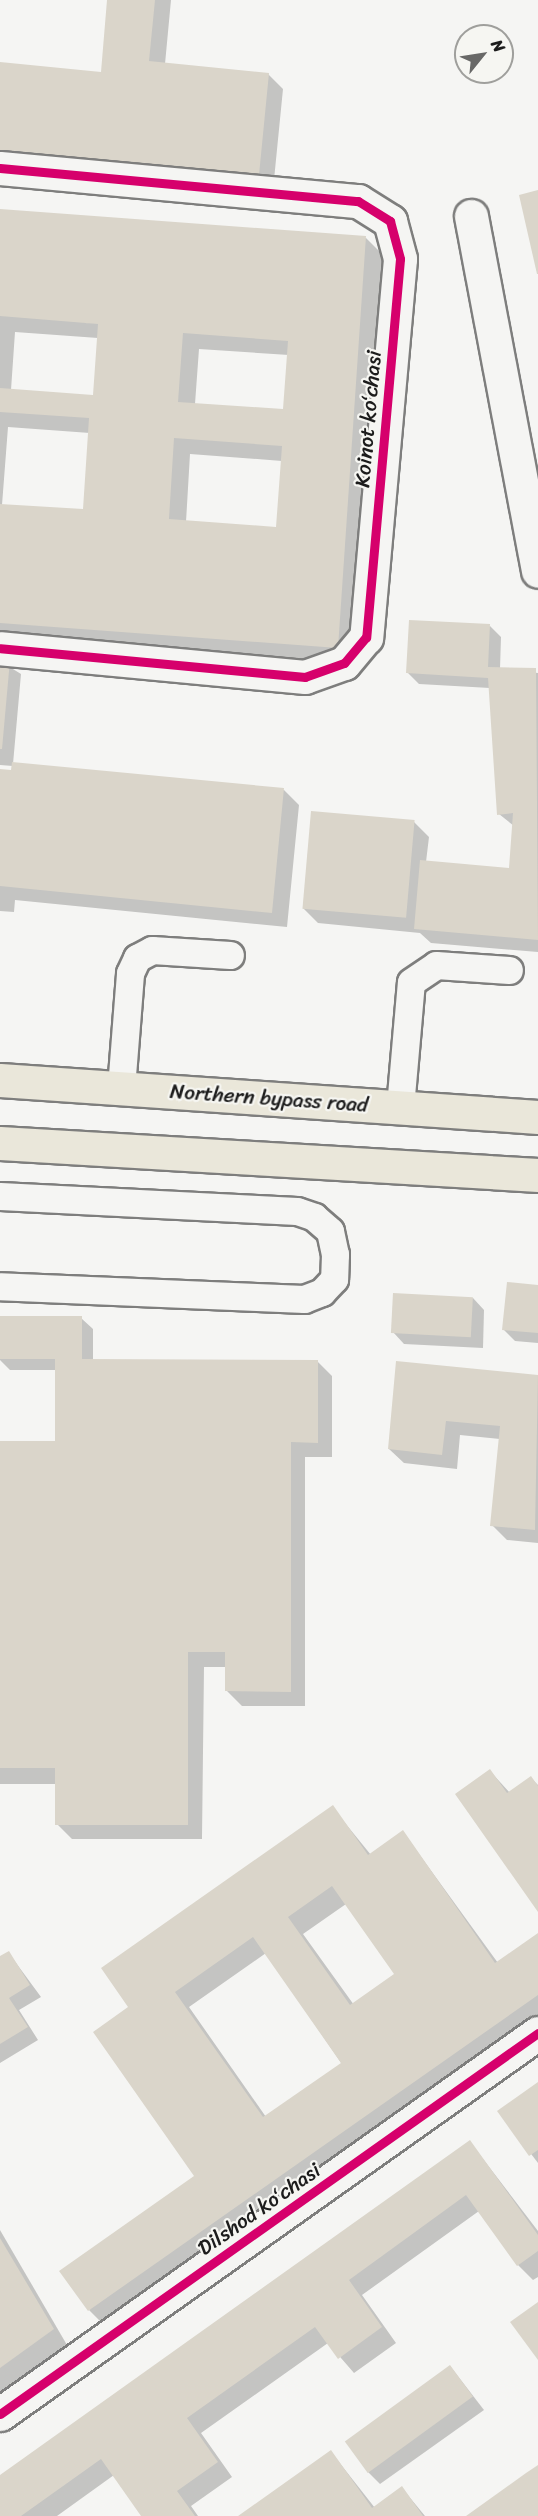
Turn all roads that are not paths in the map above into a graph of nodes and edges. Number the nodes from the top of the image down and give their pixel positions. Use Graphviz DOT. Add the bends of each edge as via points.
graph roads {
  1 [pos="0,168"];
  2 [pos="471,216"];
  3 [pos="538,571"];
  4 [pos="0,648"];
  5 [pos="230,955"];
  6 [pos="509,970"];
  7 [pos="0,1080"];
  8 [pos="121,1088"];
  9 [pos="400,1107"];
  10 [pos="538,1117"];
  11 [pos="0,1143"];
  12 [pos="538,1175"];
  13 [pos="0,1196"];
  14 [pos="0,1286"];
  15 [pos="538,2033"];
  16 [pos="0,2415"];
  1 -- 4 [label="street, Koinot koʻchasi" via="358,201 390,221 400,259 366,637 344,663 305,677"];
  2 -- 3 [label="street"];
  5 -- 8 [label="lane" via="152,950 136,958 130,973"];
  6 -- 9 [label="lane" via="436,964 411,982"];
  7 -- 8 [label="main road, Northern bypass road"];
  8 -- 9 [label="main road, Northern bypass road"];
  9 -- 10 [label="main road, Northern bypass road"];
  11 -- 12 [label="main road"];
  13 -- 14 [label="lane" via="297,1211 315,1217 330,1231 335,1254 334,1279 322,1292 304,1299"];
  15 -- 16 [label="street, Dilshod koʻchasi"];
}
